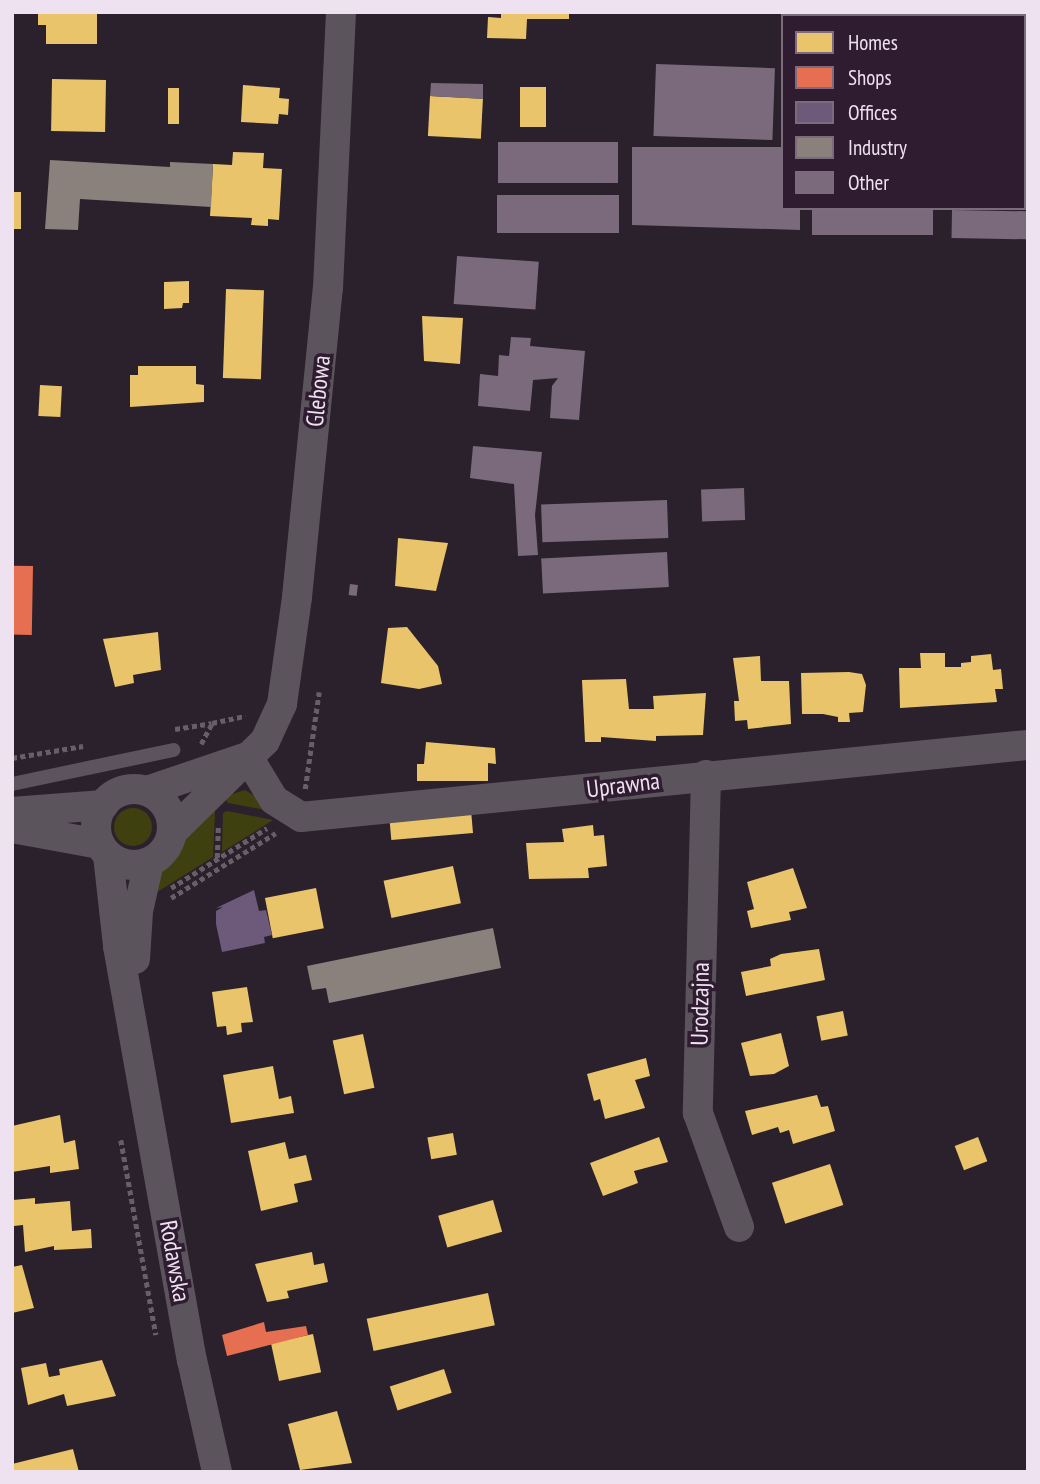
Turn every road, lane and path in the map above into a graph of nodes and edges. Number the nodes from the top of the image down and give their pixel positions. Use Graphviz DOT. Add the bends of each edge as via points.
graph roads {
  1 [pos="341,12"];
  2 [pos="250,715"];
  3 [pos="1028,744"];
  4 [pos="173,750"];
  5 [pos="198,752"];
  6 [pos="248,757"];
  7 [pos="706,775"];
  8 [pos="12,784"];
  9 [pos="146,791"];
  10 [pos="104,804"];
  11 [pos="12,812"];
  12 [pos="301,817"];
  13 [pos="219,818"];
  14 [pos="12,828"];
  15 [pos="172,832"];
  16 [pos="104,849"];
  17 [pos="217,859"];
  18 [pos="149,862"];
  19 [pos="216,870"];
  20 [pos="159,895"];
  21 [pos="139,1050"];
  22 [pos="739,1227"];
  23 [pos="217,1472"];
  1 -- 6 [label="street, Glebowa" via="328,288 297,597 276,723"];
  2 -- 5 [label="path" via="212,723"];
  3 -- 7 [label="street, Uprawna"];
  4 -- 8 [label="lane"];
  6 -- 9 [label="street"];
  6 -- 12 [label="street" via="274,800"];
  6 -- 15 [label="street, Glebowa"];
  7 -- 12 [label="street, Uprawna"];
  7 -- 22 [label="street, Urodzajna" via="698,1113"];
  9 -- 10 [label="street" via="123,791"];
  9 -- 15 [label="street" via="167,807"];
  10 -- 11 [label="street"];
  10 -- 16 [label="street" via="96,824"];
  12 -- 17 [label="path" via="276,823"];
  13 -- 17 [label="path"];
  14 -- 16 [label="street"];
  15 -- 18 [label="street" via="169,845"];
  16 -- 18 [label="street" via="128,865"];
  16 -- 21 [label="street, Rodawska"];
  17 -- 19 [label="path"];
  17 -- 20 [label="path"];
  18 -- 21 [label="street, Rodawska" via="134,944"];
  21 -- 23 [label="street, Rodawska" via="192,1360"];
}
